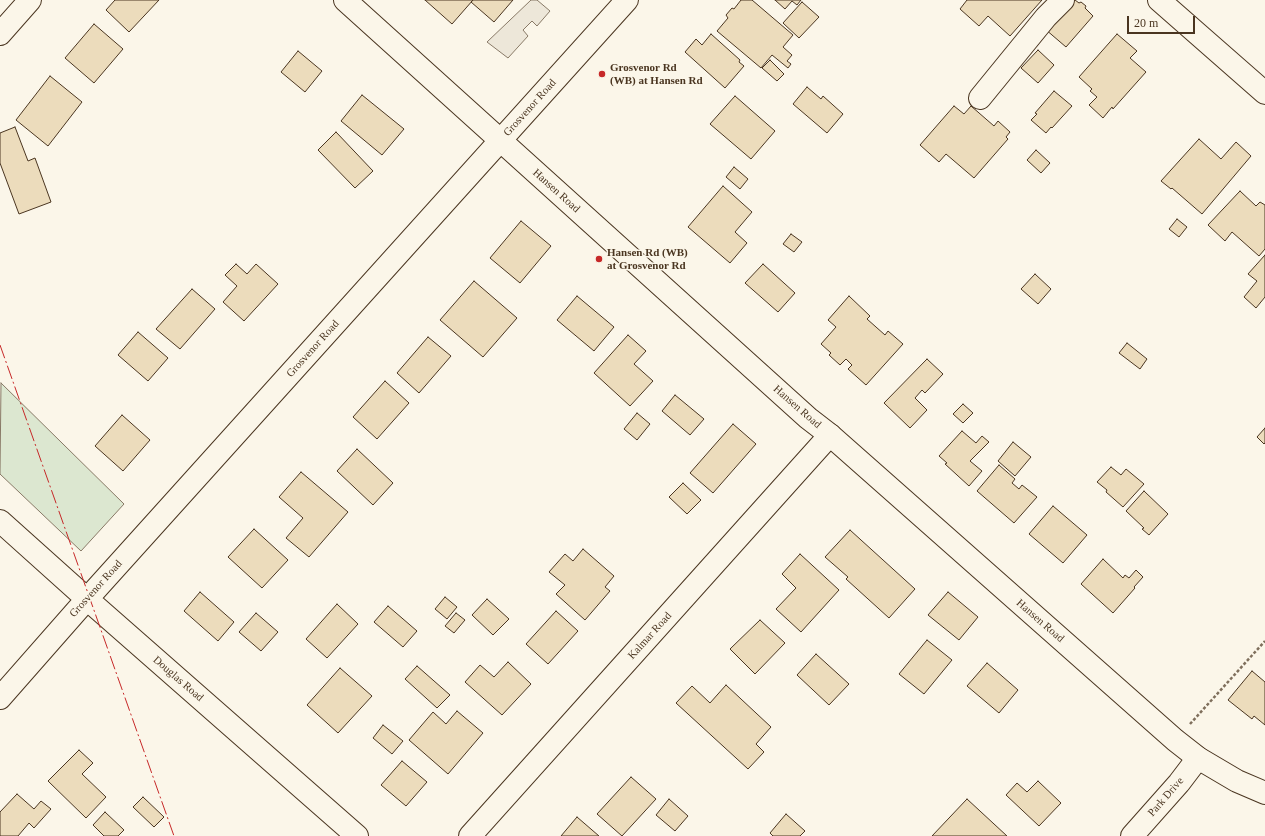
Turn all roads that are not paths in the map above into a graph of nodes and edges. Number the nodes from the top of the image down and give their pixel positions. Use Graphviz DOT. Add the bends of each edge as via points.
graph roads {
  1 [pos="30,0"];
  2 [pos="345,0"];
  3 [pos="627,0"];
  4 [pos="1063,0"];
  5 [pos="1159,0"];
  6 [pos="0,34"];
  7 [pos="1265,93"];
  8 [pos="980,98"];
  9 [pos="501,141"];
  10 [pos="830,436"];
  11 [pos="0,521"];
  12 [pos="87,599"];
  13 [pos="0,698"];
  14 [pos="1198,758"];
  15 [pos="1265,793"];
  16 [pos="357,836"];
  17 [pos="470,836"];
  18 [pos="1132,836"];
  1 -- 6 [label="street"];
  2 -- 9 [label="street, Hansen Road"];
  3 -- 9 [label="street, Grosvenor Road"];
  4 -- 8 [label="street"];
  5 -- 7 [label="street"];
  9 -- 10 [label="street, Hansen Road"];
  9 -- 12 [label="street, Grosvenor Road"];
  10 -- 14 [label="street, Hansen Road"];
  10 -- 17 [label="street, Kalmar Road"];
  11 -- 12 [label="street, Douglas Road"];
  12 -- 13 [label="street, Grosvenor Road"];
  12 -- 16 [label="street, Douglas Road"];
  14 -- 15 [label="street, Hansen Road"];
  14 -- 18 [label="street, Park Drive"];
}
